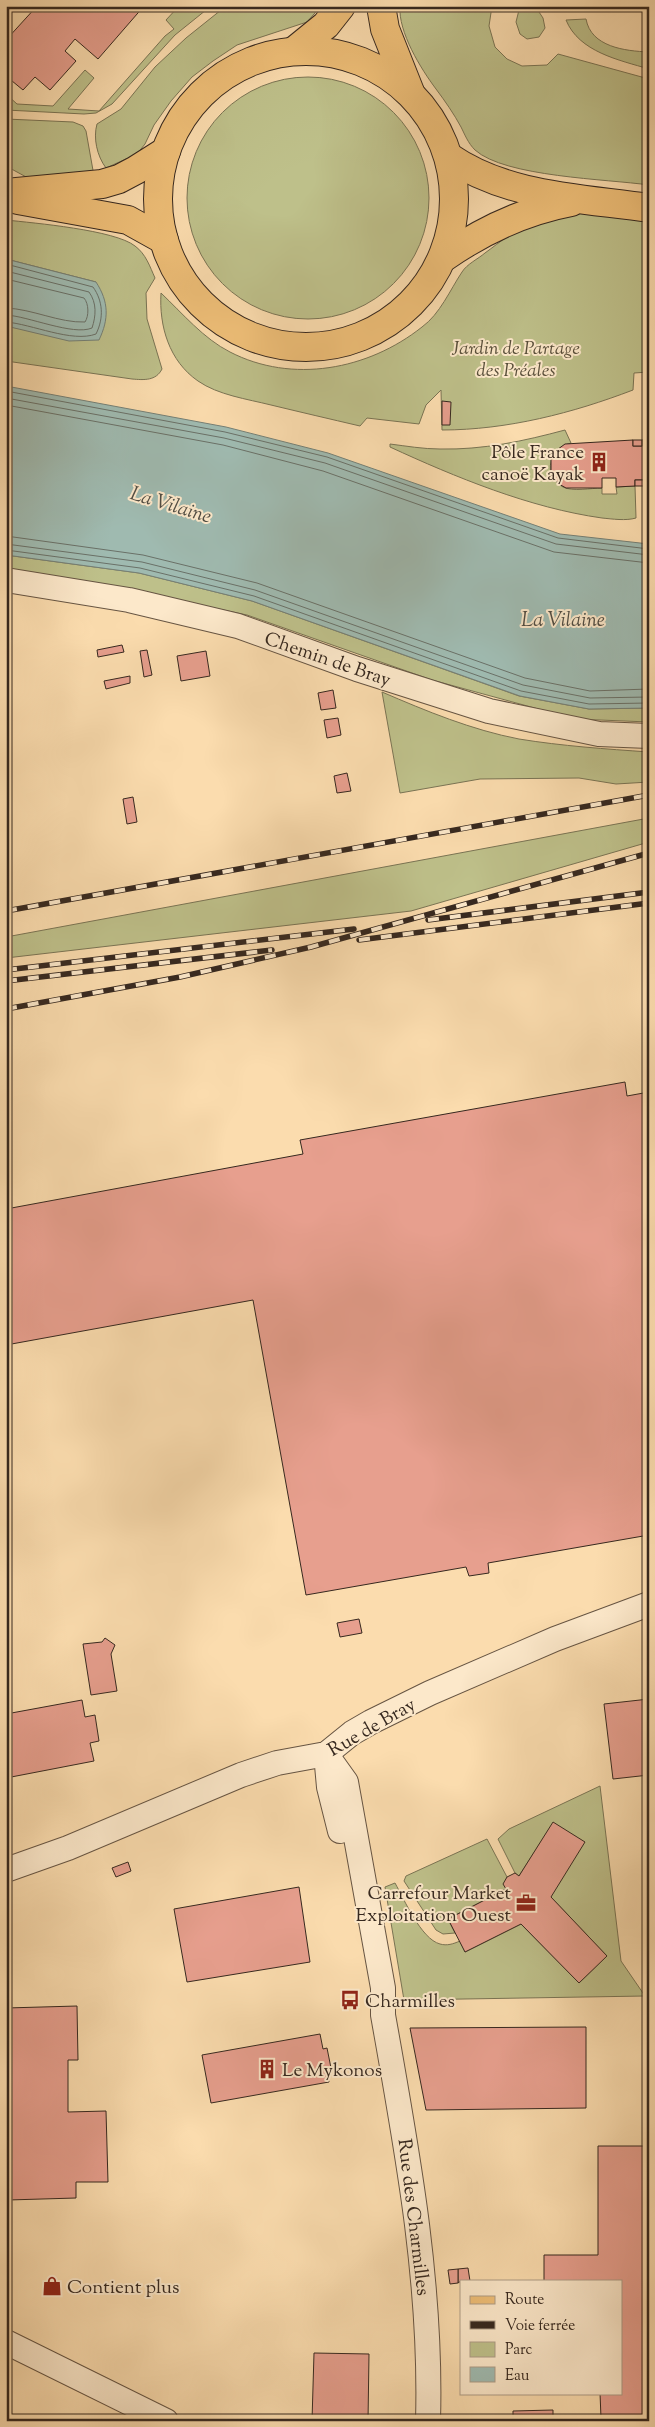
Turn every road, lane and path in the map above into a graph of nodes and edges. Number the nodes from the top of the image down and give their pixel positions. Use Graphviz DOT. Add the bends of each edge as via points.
graph roads {
  1 [pos="340,6"];
  2 [pos="381,6"];
  3 [pos="294,51"];
  4 [pos="410,94"];
  5 [pos="166,151"];
  6 [pos="449,156"];
  7 [pos="6,193"];
  8 [pos="6,198"];
  9 [pos="582,200"];
  10 [pos="649,208"];
  11 [pos="164,240"];
  12 [pos="443,258"];
  13 [pos="6,580"];
  14 [pos="649,736"];
  15 [pos="649,1604"];
  16 [pos="326,1754"];
  17 [pos="6,1870"];
  18 [pos="6,2342"];
  19 [pos="166,2421"];
  20 [pos="428,2421"];
  1 -- 3 [label="main road" via="326,25"];
  2 -- 4 [label="main road"];
  3 -- 4 [label="main road" via="345,56 391,77"];
  3 -- 5 [label="main road" via="253,61 215,82 186,113"];
  4 -- 6 [label="main road" via="434,123"];
  5 -- 7 [label="main road" via="120,179 102,184"];
  5 -- 11 [label="main road" via="158,196"];
  6 -- 9 [label="main road" via="480,175 511,186"];
  6 -- 12 [label="main road" via="454,218"];
  8 -- 11 [label="main road" via="128,220"];
  9 -- 10 [label="main road"];
  9 -- 12 [label="main road" via="526,212 480,233"];
  11 -- 12 [label="main road" via="183,281 214,314 253,337 297,346 342,343 384,325 418,296"];
  13 -- 14 [label="street, Chemin de Bray" via="129,600 238,626 357,669 490,711 599,734"];
  15 -- 16 [label="street, Rue de Bray" via="430,1693 364,1725"];
  16 -- 17 [label="street, Rue de Bray" via="241,1774 68,1848"];
  16 -- 20 [label="street, Rue des Charmilles" via="329,1787 374,1990 383,2015 406,2142 420,2234 428,2331"];
  18 -- 19 [label="street"];
}
